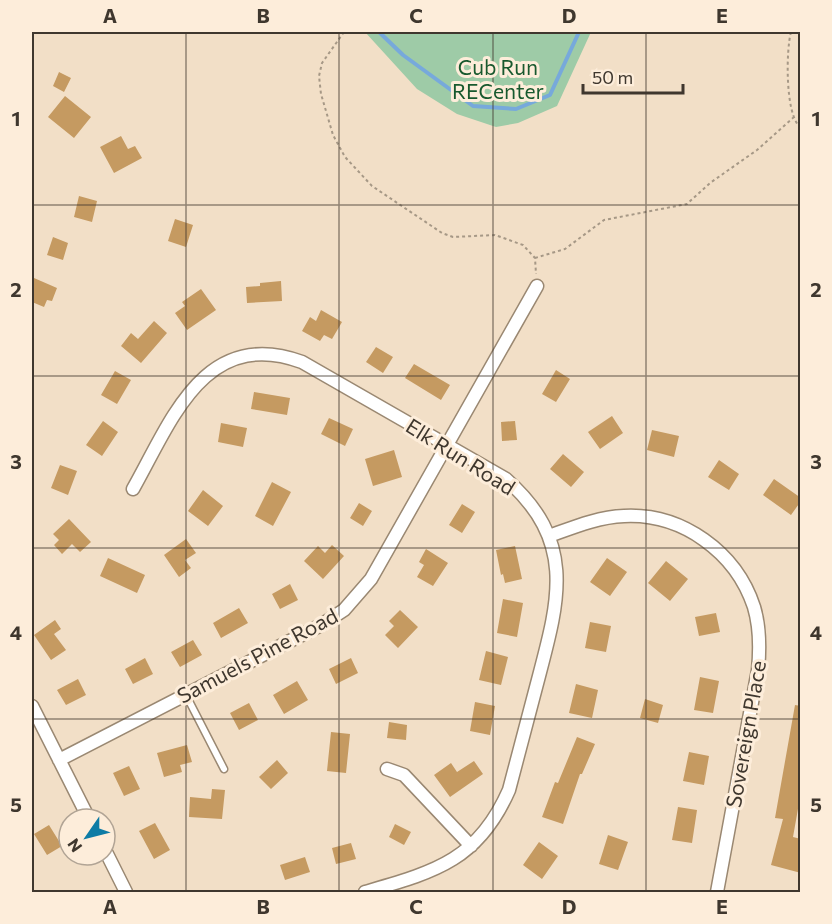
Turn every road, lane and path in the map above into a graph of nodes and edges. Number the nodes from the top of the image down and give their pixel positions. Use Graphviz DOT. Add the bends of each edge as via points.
graph roads {
  1 [pos="344,32"];
  2 [pos="791,32"];
  3 [pos="794,117"];
  4 [pos="801,127"];
  5 [pos="535,258"];
  6 [pos="537,286"];
  7 [pos="447,444"];
  8 [pos="133,489"];
  9 [pos="549,536"];
  10 [pos="186,694"];
  11 [pos="32,706"];
  12 [pos="59,759"];
  13 [pos="224,769"];
  14 [pos="387,769"];
  15 [pos="83,807"];
  16 [pos="471,846"];
  17 [pos="114,867"];
  18 [pos="126,892"];
  19 [pos="365,892"];
  20 [pos="717,892"];
  1 -- 5 [label="path" via="322,63 319,76 333,135 345,158 372,186 442,233 453,237 495,236 523,246"];
  2 -- 3 [label="path" via="787,60"];
  3 -- 4 [label="path"];
  3 -- 5 [label="path" via="687,204 604,220 565,249"];
  5 -- 6 [label="path"];
  6 -- 7 [label="street, Samuels Pine Road"];
  7 -- 8 [label="street, Elk Run Road" via="302,362 273,354 244,357 216,368 192,388"];
  7 -- 9 [label="street, Elk Run Road" via="515,487"];
  7 -- 10 [label="street, Samuels Pine Road" via="371,579 354,600 321,625"];
  9 -- 16 [label="street, Elk Run Road" via="557,584 554,620 509,790 492,822"];
  9 -- 20 [label="street, Sovereign Place" via="600,519 623,516 662,520 715,547 746,588 758,628 758,670"];
  10 -- 12 [label="street, Samuels Pine Road"];
  10 -- 13 [label="lane"];
  11 -- 12 [label="street"];
  12 -- 15 [label="street"];
  14 -- 16 [label="street" via="404,775"];
  16 -- 19 [label="street, Elk Run Road" via="430,873"];
  17 -- 18 [label="street"];
}
